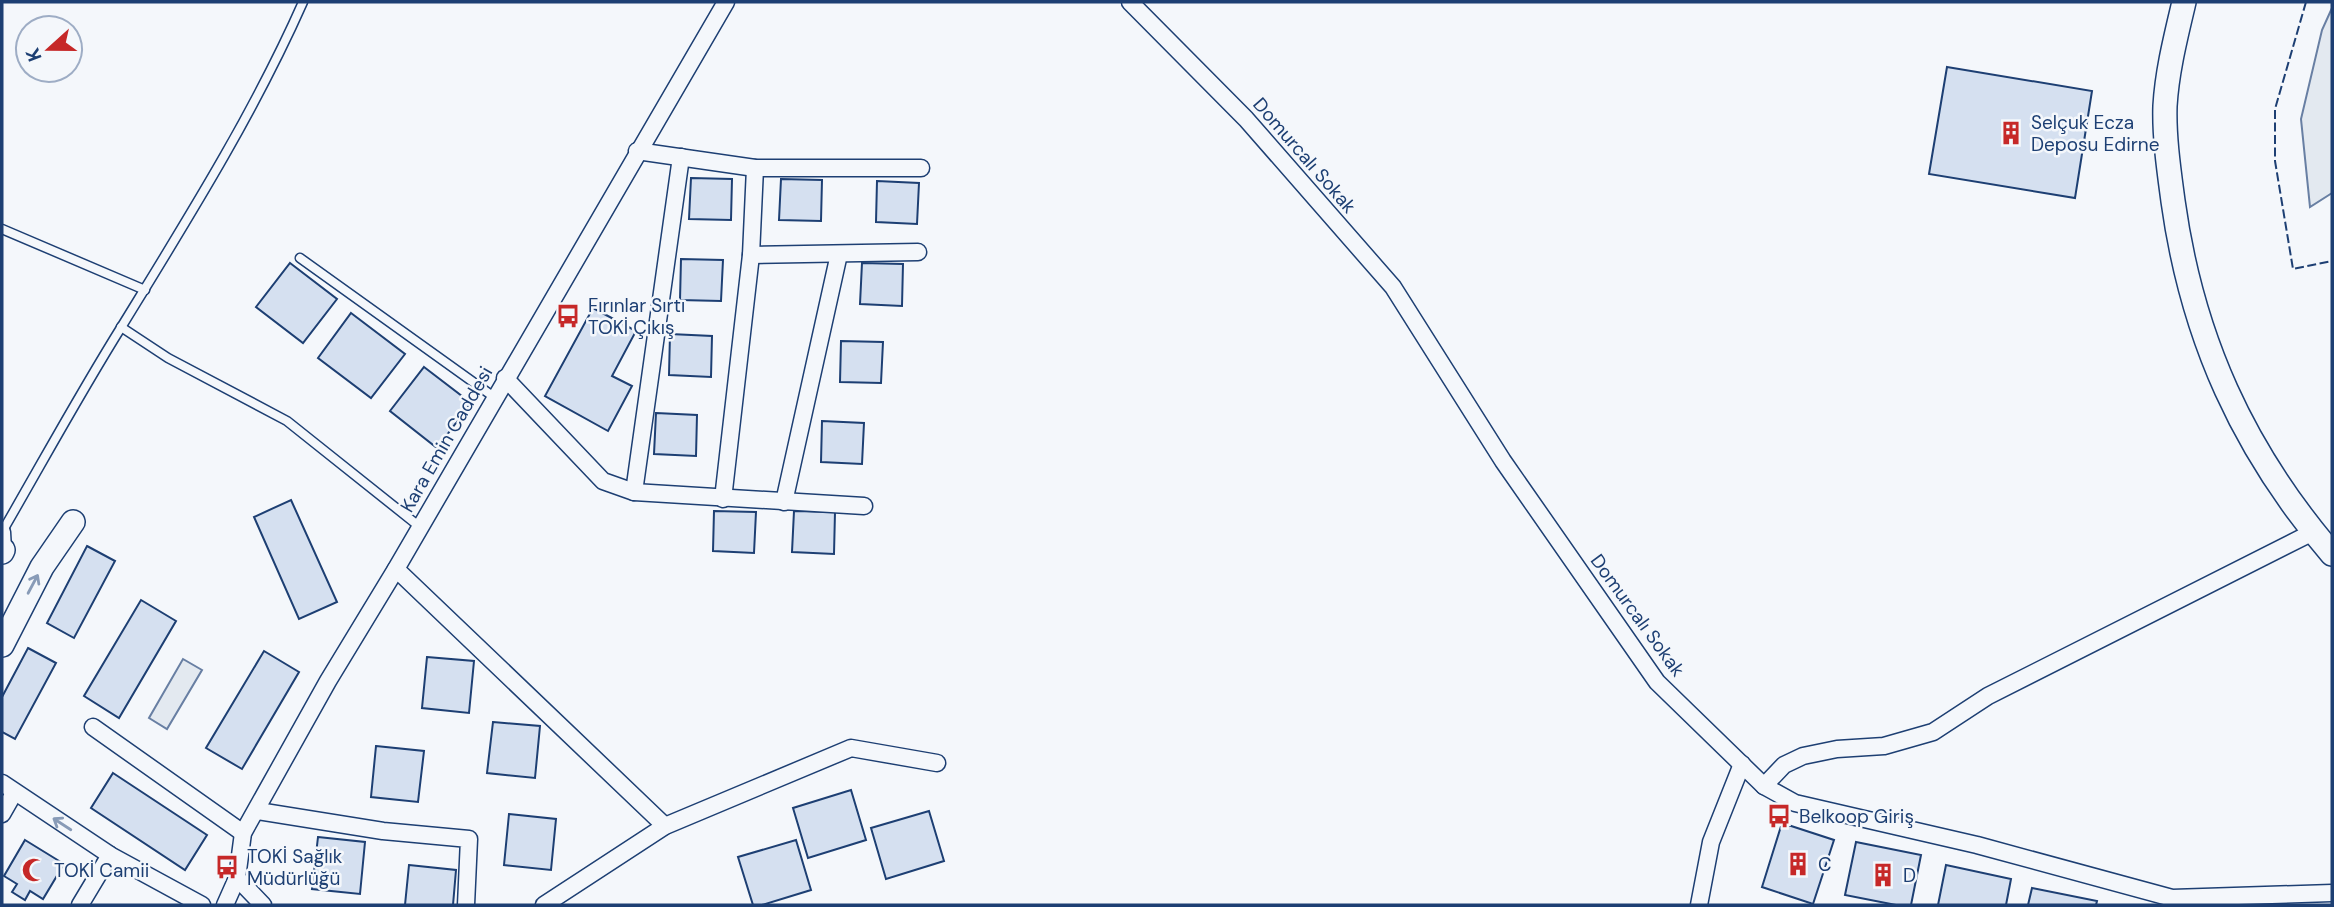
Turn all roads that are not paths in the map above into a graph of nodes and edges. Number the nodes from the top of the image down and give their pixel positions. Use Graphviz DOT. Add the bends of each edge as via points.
graph roads {
  1 [pos="303,2"];
  2 [pos="726,2"];
  3 [pos="1130,2"];
  4 [pos="2184,2"];
  5 [pos="637,151"];
  6 [pos="681,157"];
  7 [pos="755,168"];
  8 [pos="921,169"];
  9 [pos="2,229"];
  10 [pos="918,252"];
  11 [pos="839,254"];
  12 [pos="751,255"];
  13 [pos="300,258"];
  14 [pos="145,290"];
  15 [pos="121,327"];
  16 [pos="505,378"];
  17 [pos="494,397"];
  18 [pos="634,492"];
  19 [pos="723,499"];
  20 [pos="784,502"];
  21 [pos="864,506"];
  22 [pos="73,522"];
  23 [pos="420,527"];
  24 [pos="2313,532"];
  25 [pos="2,541"];
  26 [pos="2332,554"];
  27 [pos="396,569"];
  28 [pos="2,645"];
  29 [pos="93,727"];
  30 [pos="937,763"];
  31 [pos="1742,764"];
  32 [pos="1763,786"];
  33 [pos="8,788"];
  34 [pos="258,811"];
  35 [pos="2,814"];
  36 [pos="665,826"];
  37 [pos="243,833"];
  38 [pos="110,855"];
  39 [pos="237,878"];
  40 [pos="2332,893"];
  41 [pos="80,905"];
  42 [pos="202,905"];
  43 [pos="225,905"];
  44 [pos="263,905"];
  45 [pos="466,905"];
  46 [pos="544,905"];
  47 [pos="1699,905"];
  1 -- 14 [label="lane" via="274,67"];
  2 -- 5 [label="street, Kara Emin Caddesi"];
  3 -- 31 [label="street, Domurcalı Sokak" via="1246,119 1393,287 1503,461 1657,682"];
  4 -- 24 [label="main road" via="2165,107 2178,238 2195,309 2244,427"];
  5 -- 6 [label="street"];
  5 -- 16 [label="street, Kara Emin Caddesi"];
  6 -- 7 [label="street"];
  6 -- 18 [label="street"];
  7 -- 8 [label="street"];
  7 -- 12 [label="street"];
  9 -- 14 [label="lane"];
  10 -- 11 [label="street"];
  11 -- 12 [label="street"];
  11 -- 20 [label="street"];
  12 -- 19 [label="street"];
  13 -- 17 [label="lane"];
  14 -- 15 [label="lane"];
  15 -- 23 [label="lane" via="168,358 287,421"];
  15 -- 25 [label="lane"];
  16 -- 17 [label="street, Kara Emin Caddesi"];
  16 -- 18 [label="street" via="603,481"];
  17 -- 23 [label="street, Kara Emin Caddesi"];
  18 -- 19 [label="street"];
  19 -- 20 [label="street"];
  20 -- 21 [label="street"];
  28 -- 22 [label="main road, one-way" via="42,567"];
  23 -- 27 [label="street, Kara Emin Caddesi"];
  24 -- 26 [label="main road"];
  24 -- 32 [label="street" via="1988,696 1933,732 1884,747 1803,755 1784,765"];
  27 -- 34 [label="street, Kara Emin Caddesi" via="328,681"];
  27 -- 36 [label="street"];
  29 -- 37 [label="street"];
  30 -- 36 [label="street" via="851,748"];
  31 -- 32 [label="street, Domurcalı Sokak"];
  31 -- 47 [label="street" via="1711,842"];
  32 -- 40 [label="street, Domurcalı Sokak" via="1795,803 1977,845 2172,898"];
  33 -- 35 [label="street"];
  38 -- 33 [label="street, one-way"];
  34 -- 37 [label="street, Kara Emin Caddesi"];
  34 -- 45 [label="street" via="469,839"];
  36 -- 46 [label="street"];
  37 -- 39 [label="street, Kara Emin Caddesi"];
  38 -- 41 [label="street"];
  38 -- 42 [label="street"];
  39 -- 43 [label="street, Kara Emin Caddesi"];
  39 -- 44 [label="street"];
}
